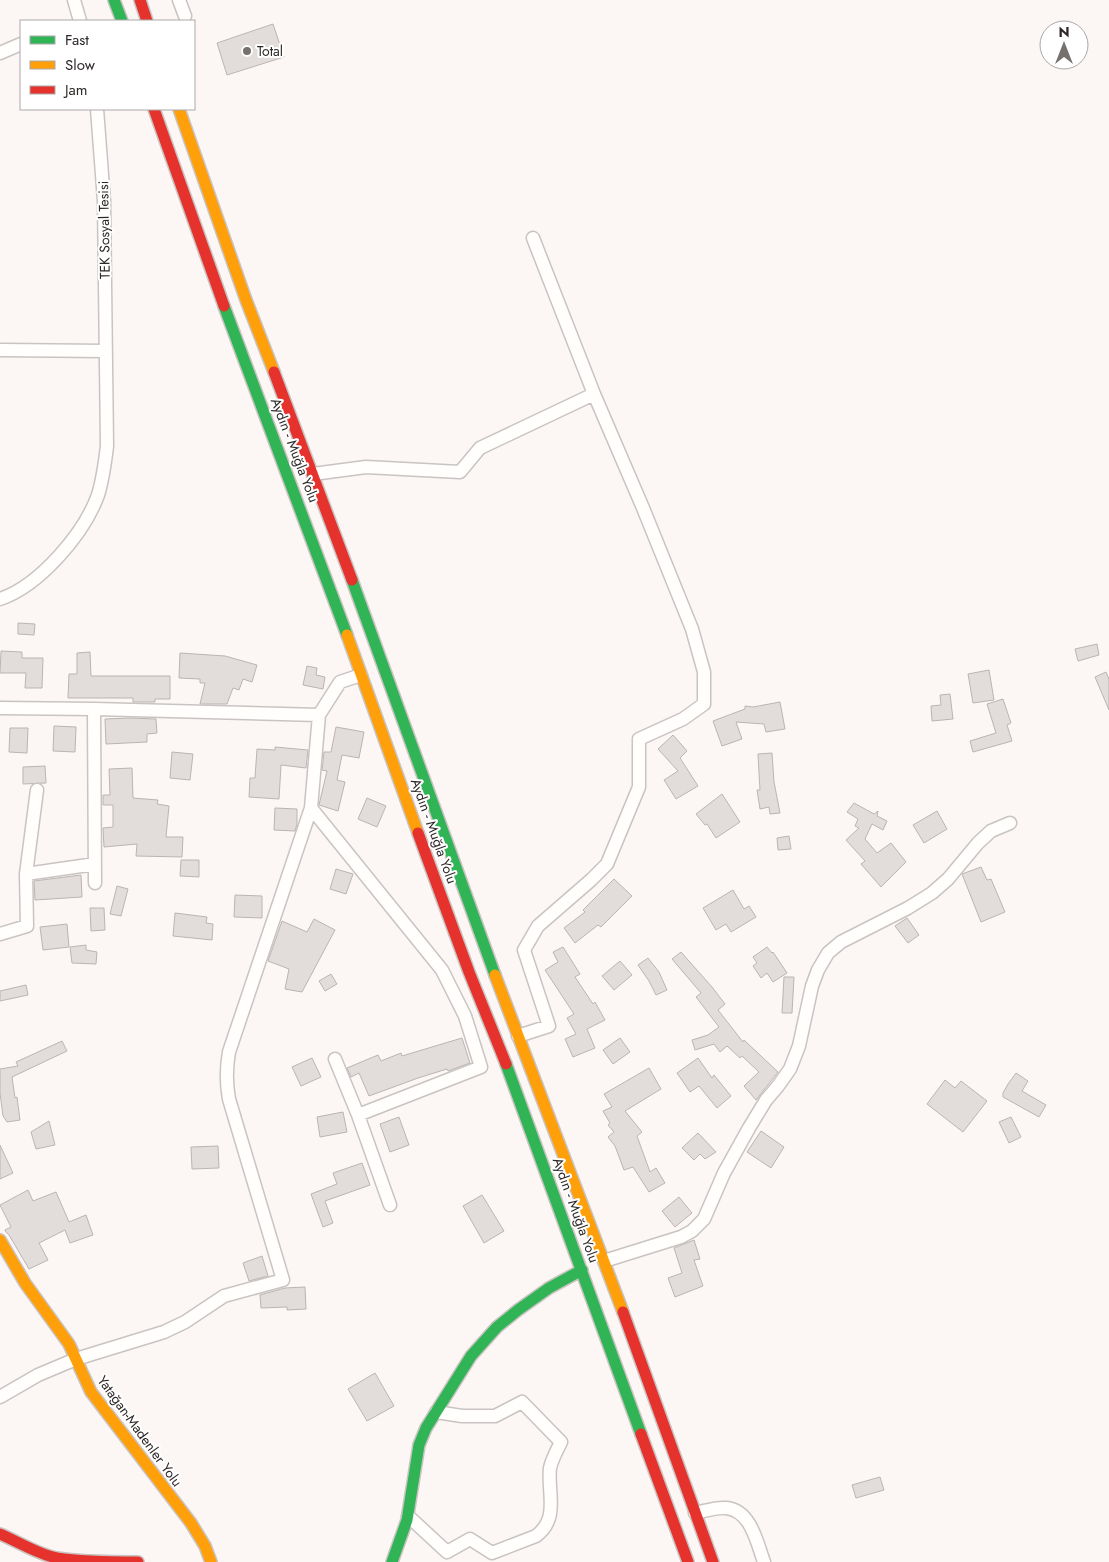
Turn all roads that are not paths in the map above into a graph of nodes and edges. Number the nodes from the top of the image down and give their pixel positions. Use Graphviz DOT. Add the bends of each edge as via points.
graph roads {
  1 [pos="74,0"];
  2 [pos="114,0"];
  3 [pos="140,0"];
  4 [pos="179,0"];
  5 [pos="185,16"];
  6 [pos="76,20"];
  7 [pos="122,20"];
  8 [pos="147,20"];
  9 [pos="20,44"];
  10 [pos="0,53"];
  11 [pos="97,110"];
  12 [pos="154,110"];
  13 [pos="179,110"];
  14 [pos="533,238"];
  15 [pos="0,350"];
  16 [pos="106,351"];
  17 [pos="594,394"];
  18 [pos="313,474"];
  19 [pos="0,599"];
  20 [pos="361,675"];
  21 [pos="0,708"];
  22 [pos="94,709"];
  23 [pos="319,715"];
  24 [pos="37,790"];
  25 [pos="311,808"];
  26 [pos="1010,823"];
  27 [pos="95,864"];
  28 [pos="26,874"];
  29 [pos="95,883"];
  30 [pos="0,934"];
  31 [pos="518,1036"];
  32 [pos="335,1059"];
  33 [pos="358,1115"];
  34 [pos="390,1205"];
  35 [pos="0,1240"];
  36 [pos="604,1261"];
  37 [pos="582,1270"];
  38 [pos="76,1359"];
  39 [pos="0,1397"];
  40 [pos="436,1412"];
  41 [pos="695,1513"];
  42 [pos="408,1516"];
  43 [pos="0,1534"];
  44 [pos="138,1562"];
  45 [pos="211,1562"];
  46 [pos="392,1562"];
  47 [pos="688,1562"];
  48 [pos="713,1562"];
  49 [pos="764,1562"];
  1 -- 6 [label="street"];
  2 -- 7 [label="main road"];
  3 -- 8 [label="main road"];
  4 -- 5 [label="street"];
  9 -- 10 [label="street"];
  11 -- 16 [label="street, TEK Sosyal Tesisi" via="104,201"];
  12 -- 20 [label="main road, Aydın - Muğla Yolu"];
  13 -- 18 [label="main road, Aydın - Muğla Yolu" via="246,300"];
  14 -- 17 [label="street"];
  15 -- 16 [label="street"];
  16 -- 19 [label="street, TEK Sosyal Tesisi" via="107,446 98,496 71,542 54,561 26,586"];
  17 -- 18 [label="street" via="480,448 460,472 366,467"];
  17 -- 31 [label="street" via="692,629 704,672 704,704 682,719 639,739 639,787 607,864 538,926 524,950 549,1026"];
  18 -- 31 [label="main road, Aydın - Muğla Yolu"];
  20 -- 23 [label="street" via="340,682"];
  20 -- 37 [label="main road, Aydın - Muğla Yolu"];
  21 -- 22 [label="street"];
  22 -- 23 [label="street"];
  22 -- 27 [label="street"];
  23 -- 25 [label="street"];
  24 -- 28 [label="street"];
  25 -- 33 [label="street" via="442,970 465,1016 481,1067"];
  25 -- 38 [label="street" via="228,1052 226,1069 228,1099 283,1280 224,1296 164,1332"];
  26 -- 36 [label="street" via="978,843 932,893 841,942 828,953 812,986 799,1046 790,1068 749,1128 704,1219 681,1237"];
  27 -- 28 [label="street"];
  27 -- 29 [label="street"];
  28 -- 30 [label="street" via="27,926"];
  31 -- 36 [label="main road, Aydın - Muğla Yolu"];
  32 -- 33 [label="street"];
  33 -- 34 [label="street"];
  35 -- 38 [label="main road, Yatağan-Madenler Yolu"];
  36 -- 37 [label="main road"];
  36 -- 41 [label="main road, Aydın - Muğla Yolu"];
  37 -- 40 [label="main road" via="549,1288 497,1328 471,1356"];
  37 -- 47 [label="main road, Aydın - Muğla Yolu"];
  38 -- 39 [label="street" via="38,1375"];
  38 -- 45 [label="main road, Yatağan-Madenler Yolu" via="91,1392 191,1523"];
  40 -- 42 [label="main road" via="426,1428 416,1458"];
  40 -- 42 [label="street" via="495,1416 522,1402 561,1442 550,1468 551,1511 542,1531 536,1536 492,1553 470,1539 447,1552"];
  41 -- 48 [label="main road, Aydın - Muğla Yolu"];
  41 -- 49 [label="street" via="722,1508 740,1513 749,1524"];
  42 -- 46 [label="main road"];
  43 -- 44 [label="main road" via="59,1559"];
}
